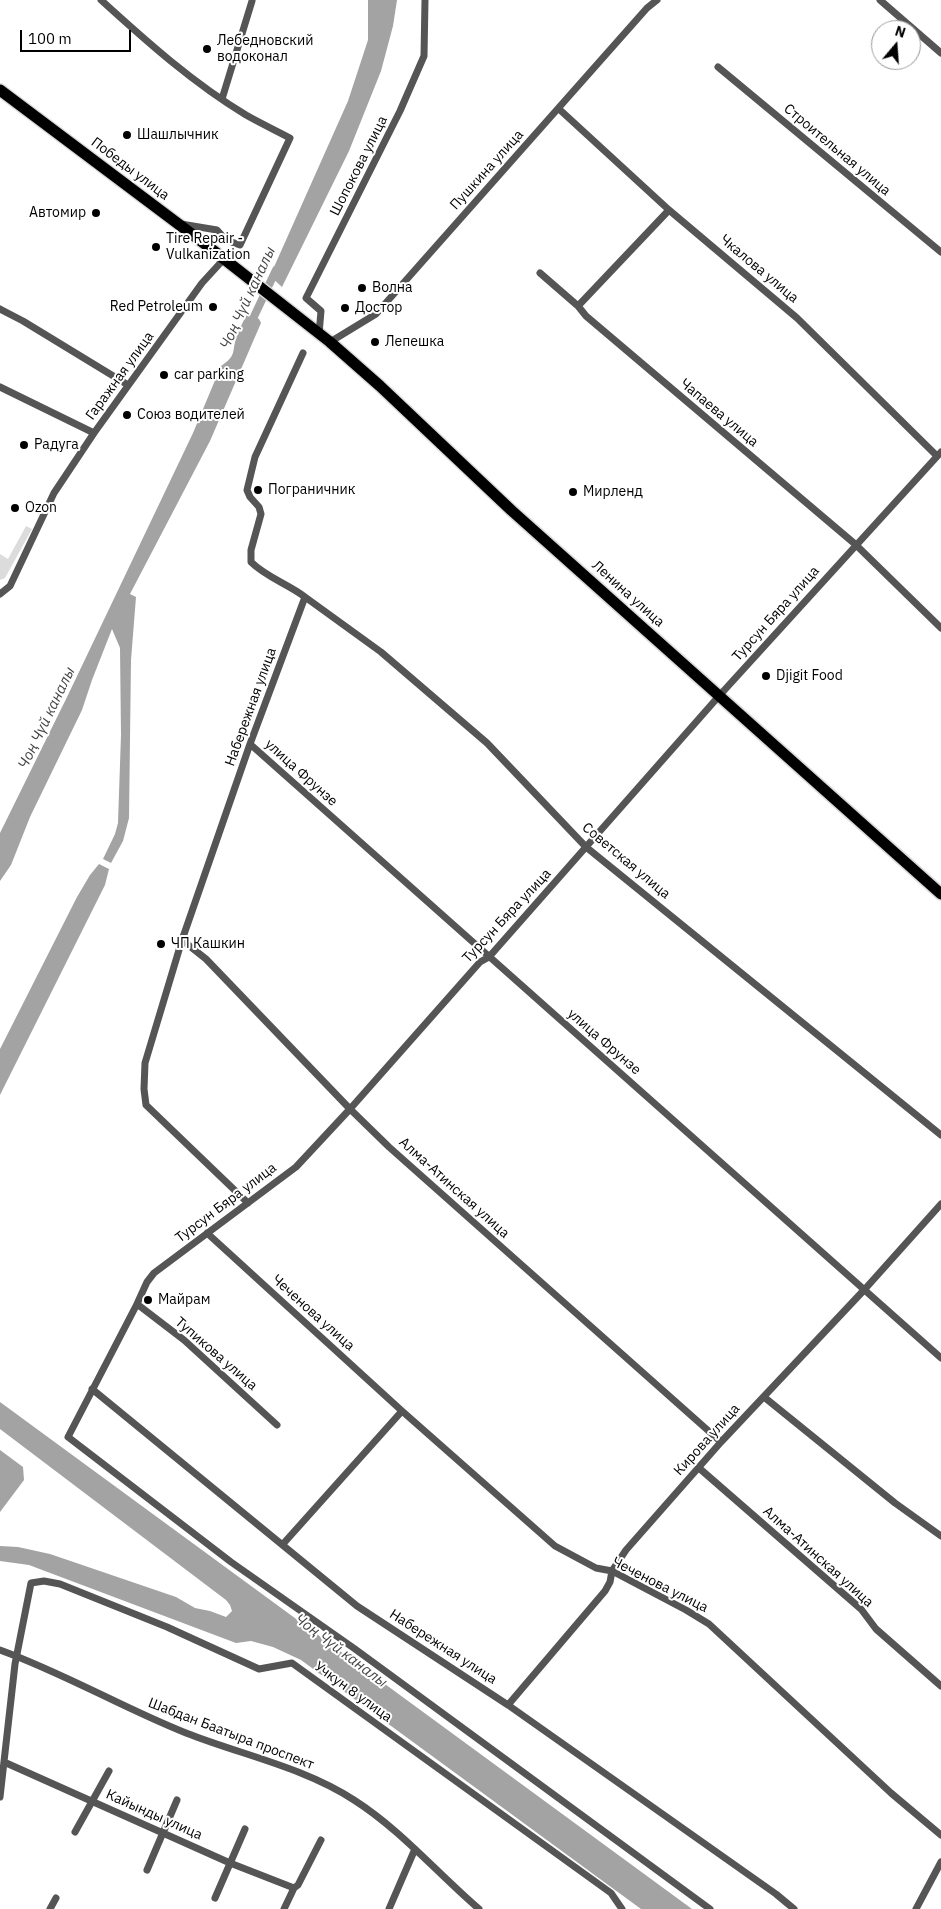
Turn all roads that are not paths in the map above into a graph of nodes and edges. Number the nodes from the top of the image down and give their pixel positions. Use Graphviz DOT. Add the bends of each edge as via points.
graph roads {
  1 [pos="101,0"];
  2 [pos="425,0"];
  3 [pos="647,0"];
  4 [pos="657,0"];
  5 [pos="880,0"];
  6 [pos="252,1"];
  7 [pos="647,8"];
  8 [pos="941,53"];
  9 [pos="718,67"];
  10 [pos="0,90"];
  11 [pos="222,99"];
  12 [pos="558,109"];
  13 [pos="669,210"];
  14 [pos="175,223"];
  15 [pos="941,252"];
  16 [pos="224,259"];
  17 [pos="540,273"];
  18 [pos="578,306"];
  19 [pos="0,309"];
  20 [pos="296,315"];
  21 [pos="319,334"];
  22 [pos="330,342"];
  23 [pos="303,353"];
  24 [pos="128,385"];
  25 [pos="0,386"];
  26 [pos="94,433"];
  27 [pos="939,454"];
  28 [pos="855,544"];
  29 [pos="1,593"];
  30 [pos="305,598"];
  31 [pos="941,628"];
  32 [pos="719,696"];
  33 [pos="250,744"];
  34 [pos="586,847"];
  35 [pos="941,894"];
  36 [pos="182,940"];
  37 [pos="489,957"];
  38 [pos="350,1109"];
  39 [pos="941,1135"];
  40 [pos="248,1203"];
  41 [pos="941,1204"];
  42 [pos="207,1233"];
  43 [pos="865,1289"];
  44 [pos="137,1304"];
  45 [pos="941,1358"];
  46 [pos="92,1389"];
  47 [pos="764,1397"];
  48 [pos="402,1411"];
  49 [pos="277,1425"];
  50 [pos="721,1442"];
  51 [pos="699,1468"];
  52 [pos="941,1536"];
  53 [pos="283,1544"];
  54 [pos="612,1571"];
  55 [pos="0,1650"];
  56 [pos="17,1656"];
  57 [pos="940,1685"];
  58 [pos="508,1705"];
  59 [pos="4,1762"];
  60 [pos="110,1771"];
  61 [pos="0,1797"];
  62 [pos="177,1800"];
  63 [pos="93,1801"];
  64 [pos="245,1829"];
  65 [pos="75,1832"];
  66 [pos="163,1833"];
  67 [pos="941,1835"];
  68 [pos="321,1840"];
  69 [pos="415,1849"];
  70 [pos="941,1862"];
  71 [pos="230,1863"];
  72 [pos="147,1870"];
  73 [pos="294,1888"];
  74 [pos="56,1898"];
  75 [pos="215,1898"];
  76 [pos="50,1909"];
  77 [pos="284,1909"];
  78 [pos="389,1909"];
  79 [pos="479,1909"];
  80 [pos="622,1909"];
  81 [pos="710,1909"];
  82 [pos="794,1909"];
  83 [pos="916,1909"];
  1 -- 11 [label="street" via="149,43"];
  2 -- 21 [label="street, Шопокова улица" via="424,56 400,111 306,298 321,311"];
  3 -- 7 [label="street"];
  4 -- 7 [label="street, Пушкина улица"];
  5 -- 8 [label="street"];
  6 -- 11 [label="street"];
  7 -- 12 [label="street, Пушкина улица"];
  9 -- 15 [label="street, Строительная улица"];
  10 -- 14 [label="main road, Победы улица"];
  11 -- 14 [label="street" via="290,138 240,245 226,240 217,230"];
  12 -- 13 [label="street, Чкалова улица"];
  12 -- 22 [label="street, Пушкина улица" via="376,314"];
  13 -- 18 [label="street"];
  13 -- 27 [label="street, Чкалова улица" via="797,318"];
  14 -- 16 [label="main road, Победы улица"];
  16 -- 20 [label="main road, Победы улица"];
  16 -- 24 [label="street, Гаражная улица" via="202,283"];
  17 -- 18 [label="street, Чапаева улица"];
  18 -- 28 [label="street, Чапаева улица"];
  19 -- 24 [label="street"];
  20 -- 21 [label="main road, Ленина улица"];
  21 -- 22 [label="main road, Ленина улица"];
  22 -- 32 [label="main road, Ленина улица"];
  23 -- 30 [label="street" via="255,458 248,490 261,514 251,562"];
  24 -- 26 [label="street, Гаражная улица"];
  25 -- 26 [label="street"];
  26 -- 29 [label="street, Гаражная улица" via="54,493 10,586"];
  27 -- 28 [label="street, Турсун Бяра улица"];
  28 -- 31 [label="street, Чапаева улица"];
  28 -- 32 [label="street, Турсун Бяра улица"];
  30 -- 33 [label="street, Набережная улица"];
  30 -- 34 [label="street, Советская улица" via="381,652 487,743"];
  32 -- 34 [label="street, Турсун Бяра улица"];
  32 -- 35 [label="main road, Ленина улица"];
  33 -- 36 [label="street, Набережная улица"];
  33 -- 37 [label="street, улица Фрунзе"];
  34 -- 37 [label="street, Турсун Бяра улица"];
  34 -- 39 [label="street, Советская улица"];
  36 -- 38 [label="street, Алма-Атинская улица" via="206,959"];
  36 -- 40 [label="street, Набережная улица" via="145,1064 146,1105"];
  37 -- 38 [label="street, Турсун Бяра улица" via="480,962"];
  37 -- 43 [label="street, улица Фрунзе"];
  38 -- 40 [label="street, Турсун Бяра улица" via="296,1167"];
  38 -- 50 [label="street, Алма-Атинская улица"];
  40 -- 42 [label="street, Турсун Бяра улица"];
  41 -- 43 [label="street, Кирова улица"];
  42 -- 44 [label="street, Турсун Бяра улица" via="154,1272"];
  42 -- 48 [label="street, Чеченова улица"];
  43 -- 45 [label="street, улица Фрунзе"];
  43 -- 47 [label="street, Кирова улица"];
  44 -- 46 [label="street, Турсун Бяра улица"];
  44 -- 49 [label="street, Тупикова улица" via="184,1340"];
  46 -- 53 [label="street, Набережная улица"];
  46 -- 81 [label="street, Турсун Бяра улица" via="68,1437 231,1562"];
  47 -- 50 [label="street, Кирова улица"];
  47 -- 52 [label="street" via="866,1481"];
  48 -- 53 [label="street"];
  48 -- 54 [label="street, Чеченова улица" via="555,1546 596,1568"];
  50 -- 51 [label="street, Кирова улица"];
  51 -- 54 [label="street, Кирова улица" via="626,1550"];
  51 -- 57 [label="street, Алма-Атинская улица" via="861,1609 876,1629"];
  53 -- 58 [label="street, Набережная улица" via="356,1606"];
  54 -- 58 [label="street, Кирова улица" via="604,1591"];
  54 -- 67 [label="street, Чеченова улица" via="709,1624 891,1793"];
  55 -- 56 [label="street, Шабдан Баатыра проспект"];
  56 -- 59 [label="street"];
  56 -- 69 [label="street, Шабдан Баатыра проспект" via="172,1727 293,1769 334,1788 368,1810"];
  56 -- 80 [label="street, Учкун 8 улица" via="31,1583 44,1581 60,1584 259,1669 292,1663 611,1894"];
  58 -- 82 [label="street, Набережная улица"];
  59 -- 61 [label="street"];
  59 -- 63 [label="street, Кайынды улица"];
  60 -- 63 [label="street"];
  62 -- 66 [label="street"];
  63 -- 65 [label="street"];
  63 -- 66 [label="street, Кайынды улица"];
  64 -- 71 [label="street"];
  66 -- 71 [label="street, Кайынды улица"];
  66 -- 72 [label="street"];
  68 -- 73 [label="street"];
  69 -- 78 [label="street"];
  69 -- 79 [label="street, Шабдан Баатыра проспект"];
  70 -- 83 [label="street"];
  71 -- 73 [label="street, Кайынды улица"];
  71 -- 75 [label="street"];
  73 -- 77 [label="street"];
  74 -- 76 [label="street"];
}
